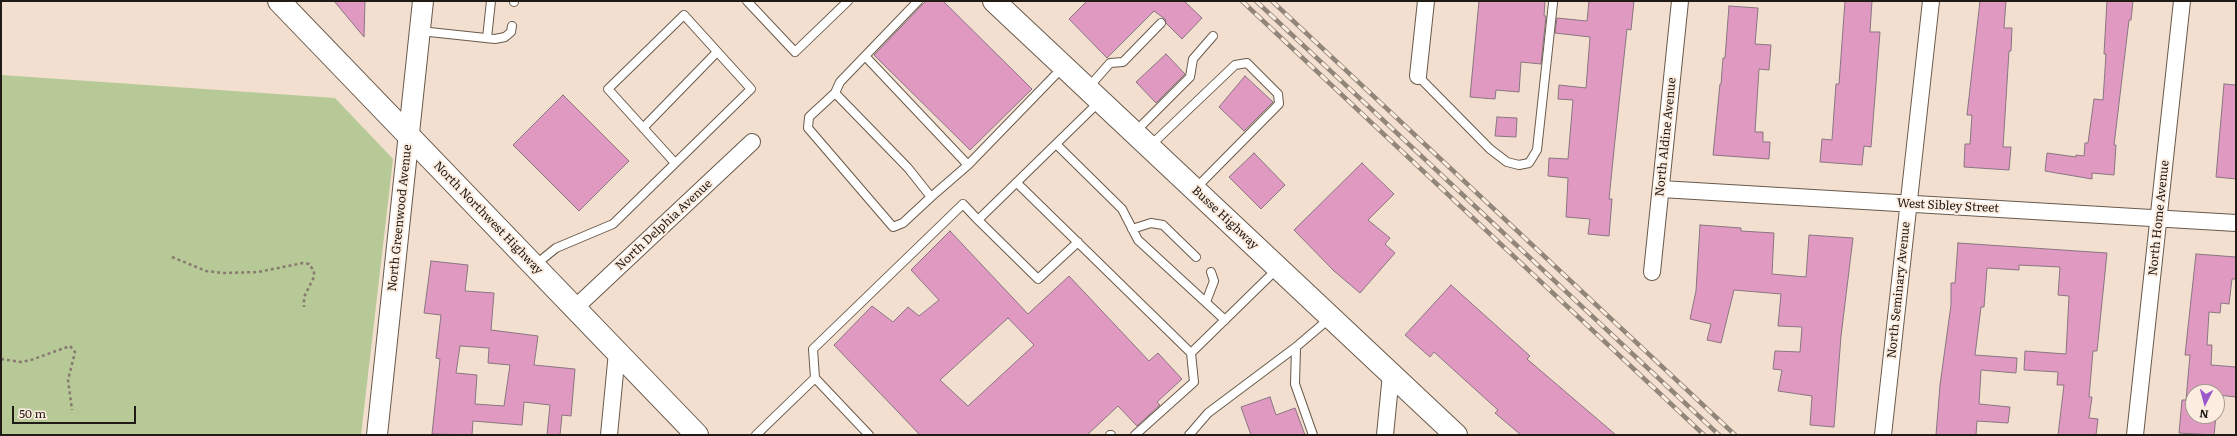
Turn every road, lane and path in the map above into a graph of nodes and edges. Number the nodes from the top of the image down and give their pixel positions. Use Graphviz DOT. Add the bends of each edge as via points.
graph roads {
  1 [pos="279,1"];
  2 [pos="423,1"];
  3 [pos="491,1"];
  4 [pos="747,1"];
  5 [pos="848,1"];
  6 [pos="918,1"];
  7 [pos="994,1"];
  8 [pos="1426,1"];
  9 [pos="1680,1"];
  10 [pos="1931,1"];
  11 [pos="2182,1"];
  12 [pos="1553,3"];
  13 [pos="1161,23"];
  14 [pos="512,26"];
  15 [pos="420,31"];
  16 [pos="1213,36"];
  17 [pos="488,38"];
  18 [pos="717,52"];
  19 [pos="865,56"];
  20 [pos="1064,66"];
  21 [pos="1418,76"];
  22 [pos="835,93"];
  23 [pos="1094,94"];
  24 [pos="643,128"];
  25 [pos="409,136"];
  26 [pos="1142,140"];
  27 [pos="752,142"];
  28 [pos="1056,144"];
  29 [pos="675,163"];
  30 [pos="968,165"];
  31 [pos="1017,183"];
  32 [pos="1195,189"];
  33 [pos="1661,189"];
  34 [pos="931,197"];
  35 [pos="1909,203"];
  36 [pos="2159,218"];
  37 [pos="978,220"];
  38 [pos="2236,223"];
  39 [pos="1132,229"];
  40 [pos="1078,242"];
  41 [pos="172,257"];
  42 [pos="1196,257"];
  43 [pos="534,266"];
  44 [pos="1278,268"];
  45 [pos="1211,272"];
  46 [pos="1652,272"];
  47 [pos="1206,302"];
  48 [pos="304,307"];
  49 [pos="575,308"];
  50 [pos="1331,317"];
  51 [pos="1225,320"];
  52 [pos="1296,347"];
  53 [pos="617,352"];
  54 [pos="1191,353"];
  55 [pos="1,359"];
  56 [pos="1391,374"];
  57 [pos="815,378"];
  58 [pos="72,410"];
  59 [pos="377,435"];
  60 [pos="608,435"];
  61 [pos="697,435"];
  62 [pos="756,435"];
  63 [pos="869,435"];
  64 [pos="1135,435"];
  65 [pos="1189,435"];
  66 [pos="1313,435"];
  67 [pos="1385,435"];
  68 [pos="1456,435"];
  69 [pos="1883,435"];
  70 [pos="2135,435"];
  1 -- 25 [label="main road, North Northwest Highway"];
  2 -- 15 [label="street, North Greenwood Avenue"];
  3 -- 17 [label="lane"];
  4 -- 5 [label="lane" via="795,52"];
  6 -- 19 [label="lane"];
  7 -- 20 [label="main road, Busse Highway"];
  8 -- 21 [label="street"];
  9 -- 33 [label="street, North Aldine Avenue"];
  10 -- 35 [label="street, North Seminary Avenue"];
  11 -- 36 [label="street, North Home Avenue"];
  12 -- 21 [label="lane" via="1537,150 1529,163 1519,165 1507,162 1490,149"];
  13 -- 23 [label="lane" via="1123,62 1110,63"];
  14 -- 17 [label="lane" via="511,32 505,37"];
  15 -- 17 [label="lane"];
  15 -- 25 [label="street, North Greenwood Avenue"];
  16 -- 26 [label="lane" via="1193,59 1190,77"];
  18 -- 24 [label="lane"];
  18 -- 24 [label="lane" via="684,15 608,89"];
  18 -- 29 [label="lane" via="751,89"];
  19 -- 22 [label="lane" via="840,82"];
  19 -- 30 [label="lane"];
  20 -- 23 [label="main road, Busse Highway"];
  20 -- 30 [label="lane"];
  22 -- 34 [label="lane" via="908,168"];
  22 -- 34 [label="lane" via="809,117 808,128 893,227 904,223"];
  23 -- 26 [label="main road, Busse Highway"];
  23 -- 28 [label="lane"];
  24 -- 29 [label="lane"];
  25 -- 43 [label="main road, North Northwest Highway"];
  25 -- 59 [label="street, North Greenwood Avenue"];
  26 -- 32 [label="main road, Busse Highway"];
  26 -- 32 [label="lane" via="1234,66 1247,64 1278,94 1279,104"];
  27 -- 49 [label="street, North Delphia Avenue"];
  28 -- 31 [label="lane"];
  28 -- 39 [label="lane" via="1122,210"];
  29 -- 43 [label="lane" via="613,224 556,248"];
  30 -- 34 [label="lane"];
  31 -- 37 [label="lane"];
  31 -- 40 [label="lane"];
  32 -- 44 [label="main road, Busse Highway"];
  33 -- 35 [label="street, West Sibley Street"];
  33 -- 46 [label="street, North Aldine Avenue"];
  35 -- 36 [label="street, West Sibley Street"];
  35 -- 69 [label="street, North Seminary Avenue"];
  36 -- 38 [label="street, West Sibley Street"];
  36 -- 70 [label="street, North Home Avenue"];
  37 -- 40 [label="lane" via="1038,280"];
  37 -- 57 [label="lane" via="963,204 813,350"];
  39 -- 42 [label="lane" via="1151,223 1163,225"];
  39 -- 47 [label="lane" via="1138,240"];
  40 -- 54 [label="lane"];
  41 -- 48 [label="path" via="206,271 223,273 258,272 309,264 314,271 314,277 304,297"];
  43 -- 49 [label="main road, North Northwest Highway"];
  44 -- 50 [label="main road, Busse Highway"];
  44 -- 51 [label="lane"];
  45 -- 47 [label="lane" via="1214,281"];
  47 -- 51 [label="lane"];
  49 -- 53 [label="main road, North Northwest Highway"];
  50 -- 52 [label="lane"];
  50 -- 56 [label="main road, Busse Highway"];
  51 -- 54 [label="lane"];
  52 -- 65 [label="lane" via="1208,413"];
  52 -- 66 [label="lane" via="1294,384"];
  53 -- 60 [label="street"];
  53 -- 61 [label="main road, North Northwest Highway"];
  54 -- 64 [label="lane" via="1194,382"];
  55 -- 58 [label="path" via="21,362 70,346 75,352 68,380"];
  56 -- 67 [label="street"];
  56 -- 68 [label="main road, Busse Highway"];
  57 -- 62 [label="lane"];
  57 -- 63 [label="lane"];
}
